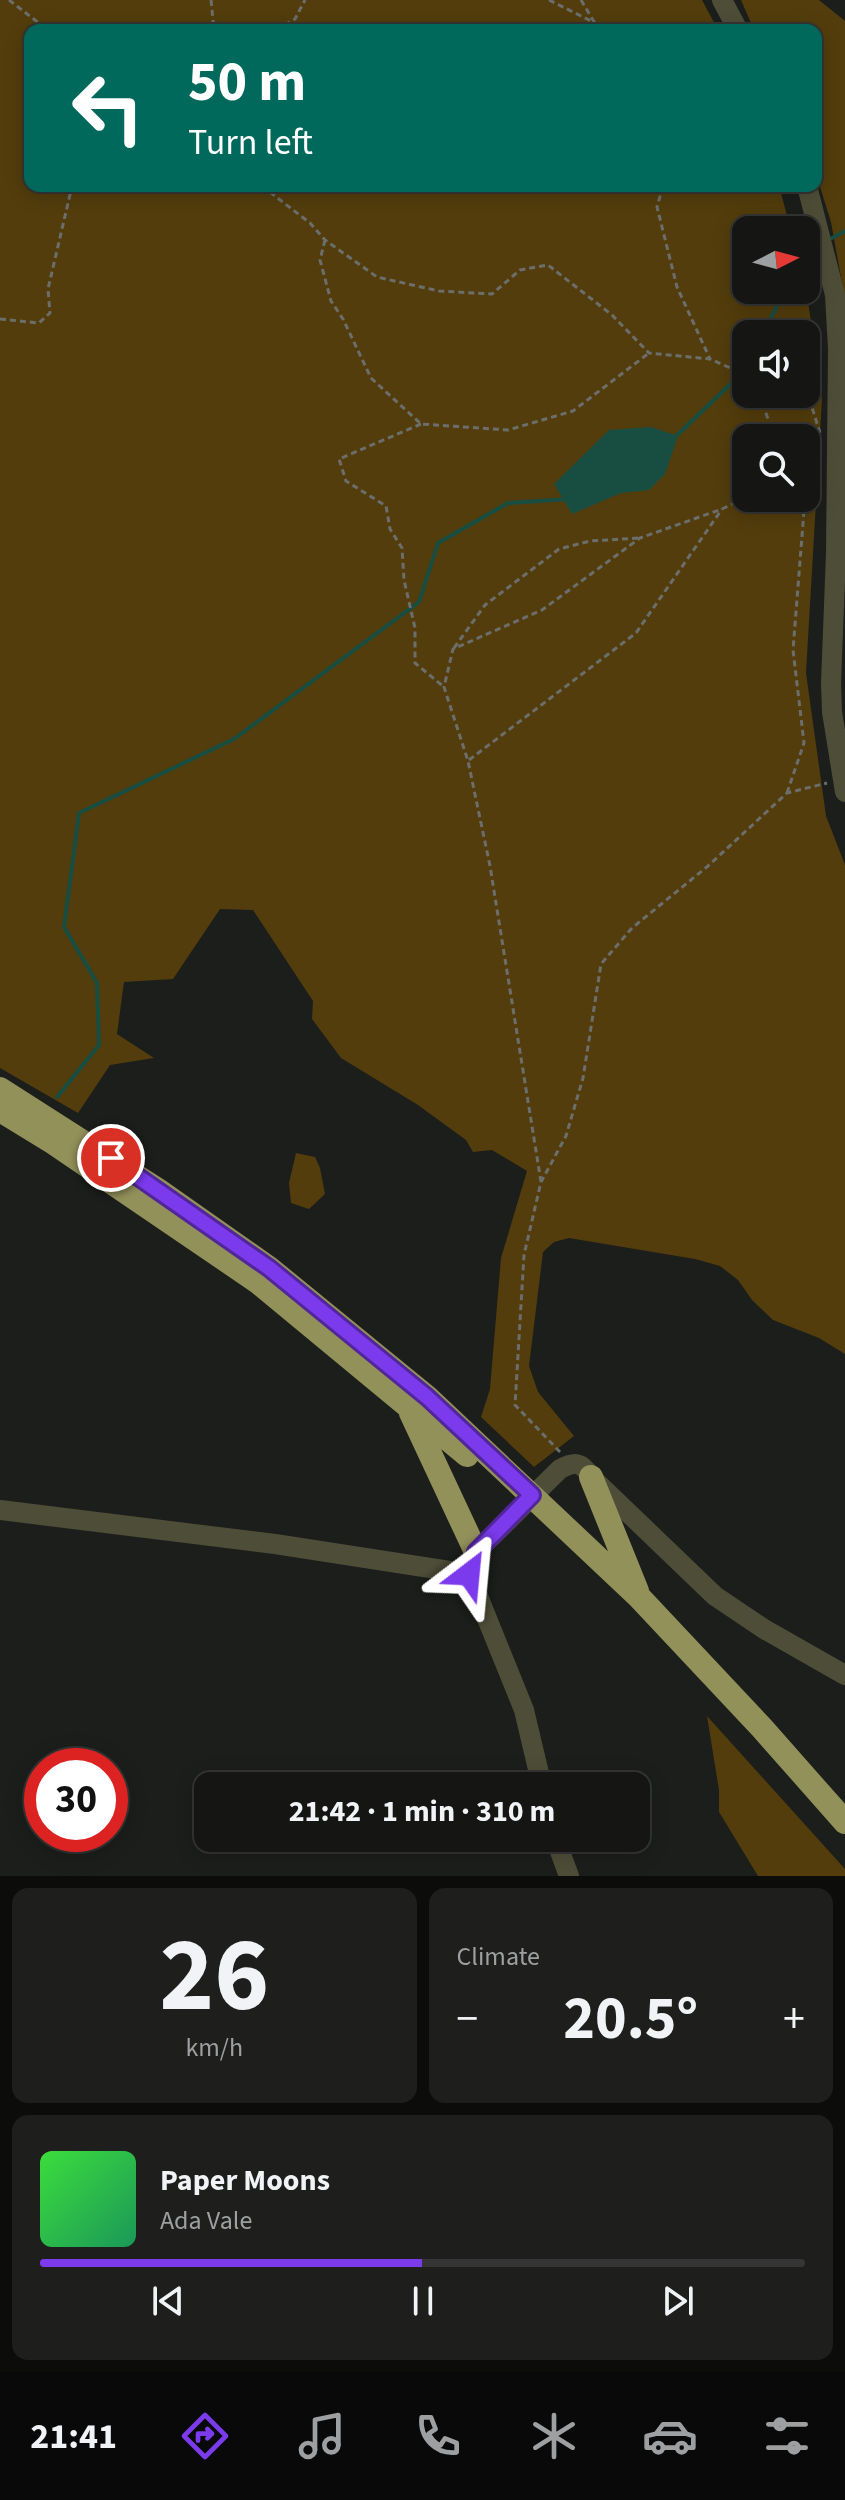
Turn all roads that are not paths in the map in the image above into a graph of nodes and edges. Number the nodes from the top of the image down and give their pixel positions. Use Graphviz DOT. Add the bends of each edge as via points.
graph roads {
  1 [pos="722,0"];
  2 [pos="735,24"];
  3 [pos="809,192"];
  4 [pos="838,682"];
  5 [pos="844,786"];
  6 [pos="0,1089"];
  7 [pos="0,1110"];
  8 [pos="406,1404"];
  9 [pos="581,1470"];
  10 [pos="527,1501"];
  11 [pos="0,1510"];
  12 [pos="472,1563"];
  13 [pos="639,1597"];
  14 [pos="845,1675"];
  15 [pos="539,1772"];
  16 [pos="845,1822"];
  17 [pos="845,1843"];
  18 [pos="560,1852"];
  19 [pos="569,1876"];
  1 -- 2 [label="street"];
  3 -- 4 [label="street" via="835,295"];
  4 -- 5 [label="street" via="832,712"];
  6 -- 10 [label="highway" via="269,1268 427,1397"];
  7 -- 8 [label="highway" via="258,1282"];
  8 -- 10 [label="highway"];
  8 -- 12 [label="highway"];
  9 -- 10 [label="street" via="560,1469"];
  9 -- 13 [label="highway"];
  9 -- 14 [label="street" via="715,1596"];
  10 -- 12 [label="street"];
  10 -- 13 [label="highway"];
  10 -- 17 [label="highway" via="741,1724"];
  11 -- 12 [label="street"];
  12 -- 15 [label="street" via="524,1710"];
  13 -- 16 [label="highway"];
  18 -- 19 [label="street"];
}
